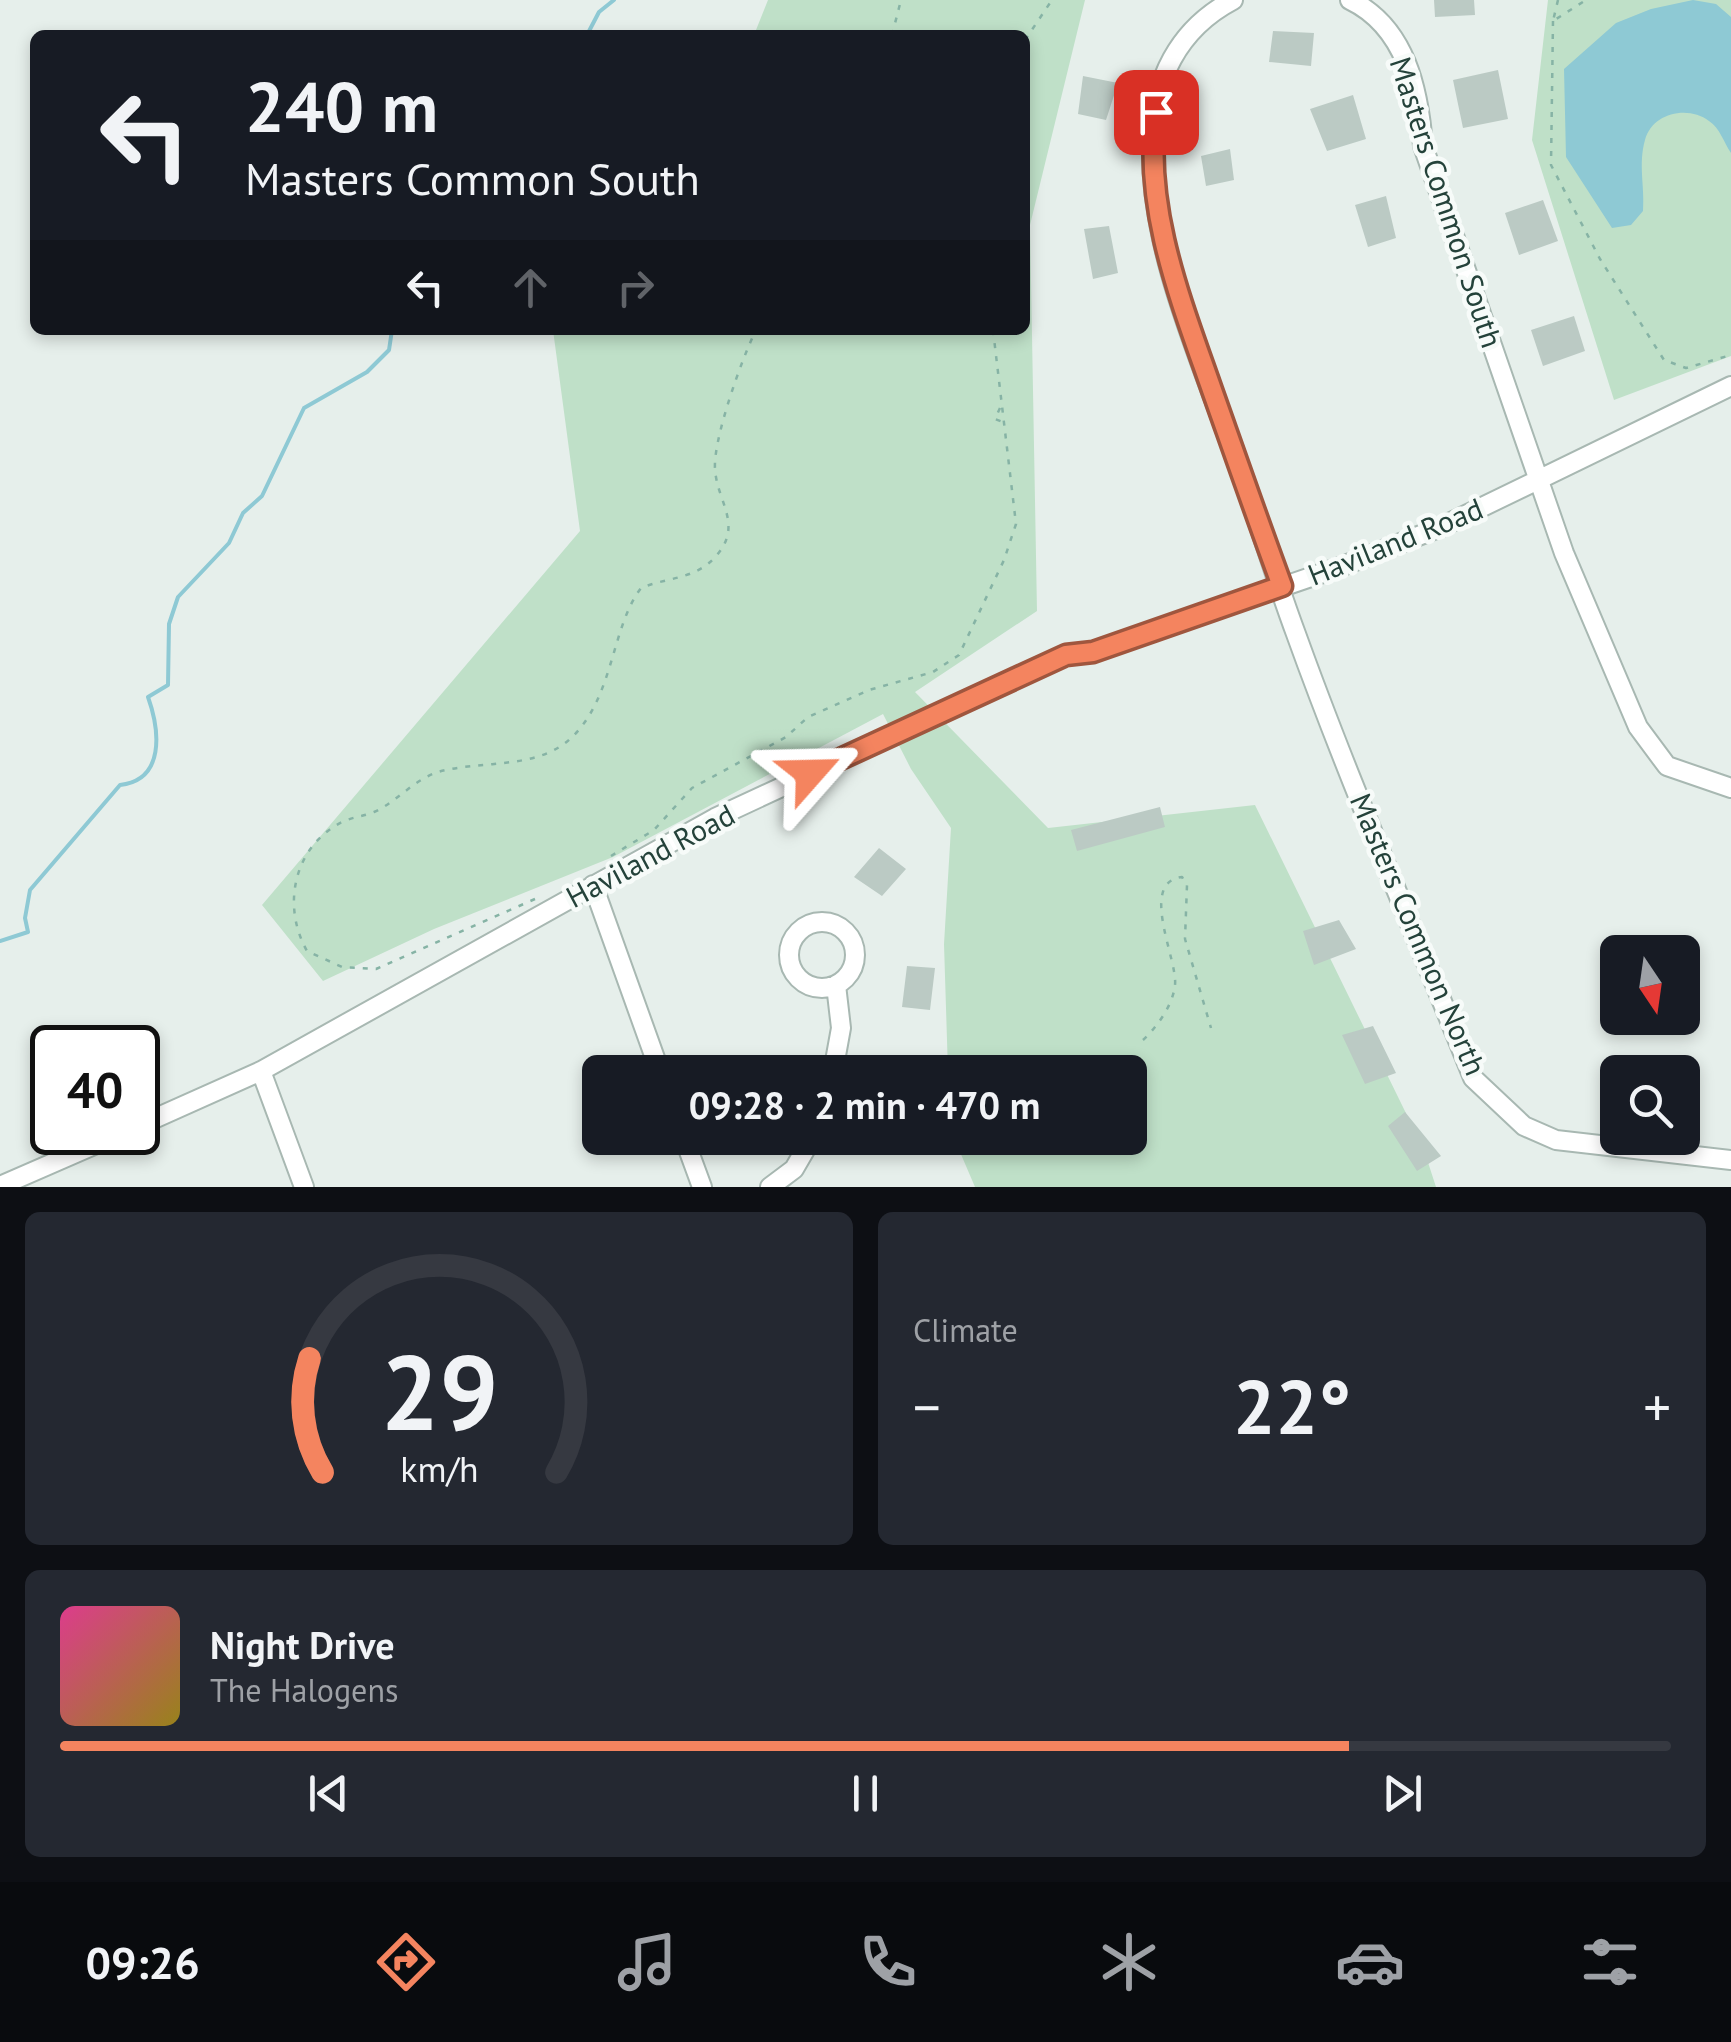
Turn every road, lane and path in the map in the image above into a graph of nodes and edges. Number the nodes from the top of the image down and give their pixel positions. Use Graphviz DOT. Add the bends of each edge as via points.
graph roads {
  1 [pos="900,0"];
  2 [pos="1052,0"];
  3 [pos="1234,0"];
  4 [pos="1350,0"];
  5 [pos="1558,0"];
  6 [pos="1586,0"];
  7 [pos="1553,21"];
  8 [pos="893,30"];
  9 [pos="1030,33"];
  10 [pos="754,335"];
  11 [pos="994,335"];
  12 [pos="1731,356"];
  13 [pos="1731,386"];
  14 [pos="1001,406"];
  15 [pos="1003,422"];
  16 [pos="1539,478"];
  17 [pos="1282,586"];
  18 [pos="1731,788"];
  19 [pos="599,865"];
  20 [pos="593,885"];
  21 [pos="543,894"];
  22 [pos="836,984"];
  23 [pos="1211,1028"];
  24 [pos="1143,1040"];
  25 [pos="654,1055"];
  26 [pos="836,1055"];
  27 [pos="261,1071"];
  28 [pos="160,1116"];
  29 [pos="71,1155"];
  30 [pos="690,1155"];
  31 [pos="802,1155"];
  32 [pos="1731,1160"];
  33 [pos="0,1186"];
  34 [pos="304,1187"];
  35 [pos="702,1187"];
  36 [pos="770,1187"];
  1 -- 8 [label="path"];
  2 -- 9 [label="path"];
  3 -- 17 [label="street" via="1178,43 1160,83 1153,158 1157,207 1174,280"];
  4 -- 16 [label="street, Masters Common South" via="1383,24 1420,96 1424,146"];
  5 -- 7 [label="path"];
  6 -- 7 [label="path"];
  7 -- 12 [label="path" via="1551,165 1600,259 1664,360 1686,368"];
  10 -- 21 [label="path" via="716,452 730,532 702,568 652,583 634,596 608,674 580,728 540,756 438,773 344,822 307,852 293,910 300,939 316,958 376,969"];
  11 -- 14 [label="path"];
  13 -- 16 [label="street, Haviland Road"];
  14 -- 15 [label="path"];
  14 -- 15 [label="path" via="994,419"];
  15 -- 19 [label="path" via="1016,524 959,655 933,672 869,690 808,718 692,788 654,830"];
  16 -- 17 [label="street, Haviland Road" via="1441,526"];
  16 -- 18 [label="street" via="1638,727 1666,766"];
  17 -- 20 [label="street, Haviland Road" via="1093,652 1066,655 715,818"];
  17 -- 32 [label="street, Masters Common North" via="1473,1078 1524,1126 1556,1140"];
  20 -- 25 [label="street"];
  20 -- 27 [label="street, Haviland Road"];
  22 -- 26 [label="street"];
  23 -- 24 [label="path" via="1184,939 1187,885 1174,878 1160,915 1176,986 1159,1026"];
  27 -- 28 [label="street, Haviland Road"];
  27 -- 34 [label="street"];
  29 -- 33 [label="street"];
  30 -- 35 [label="street"];
  31 -- 36 [label="street"];
}
